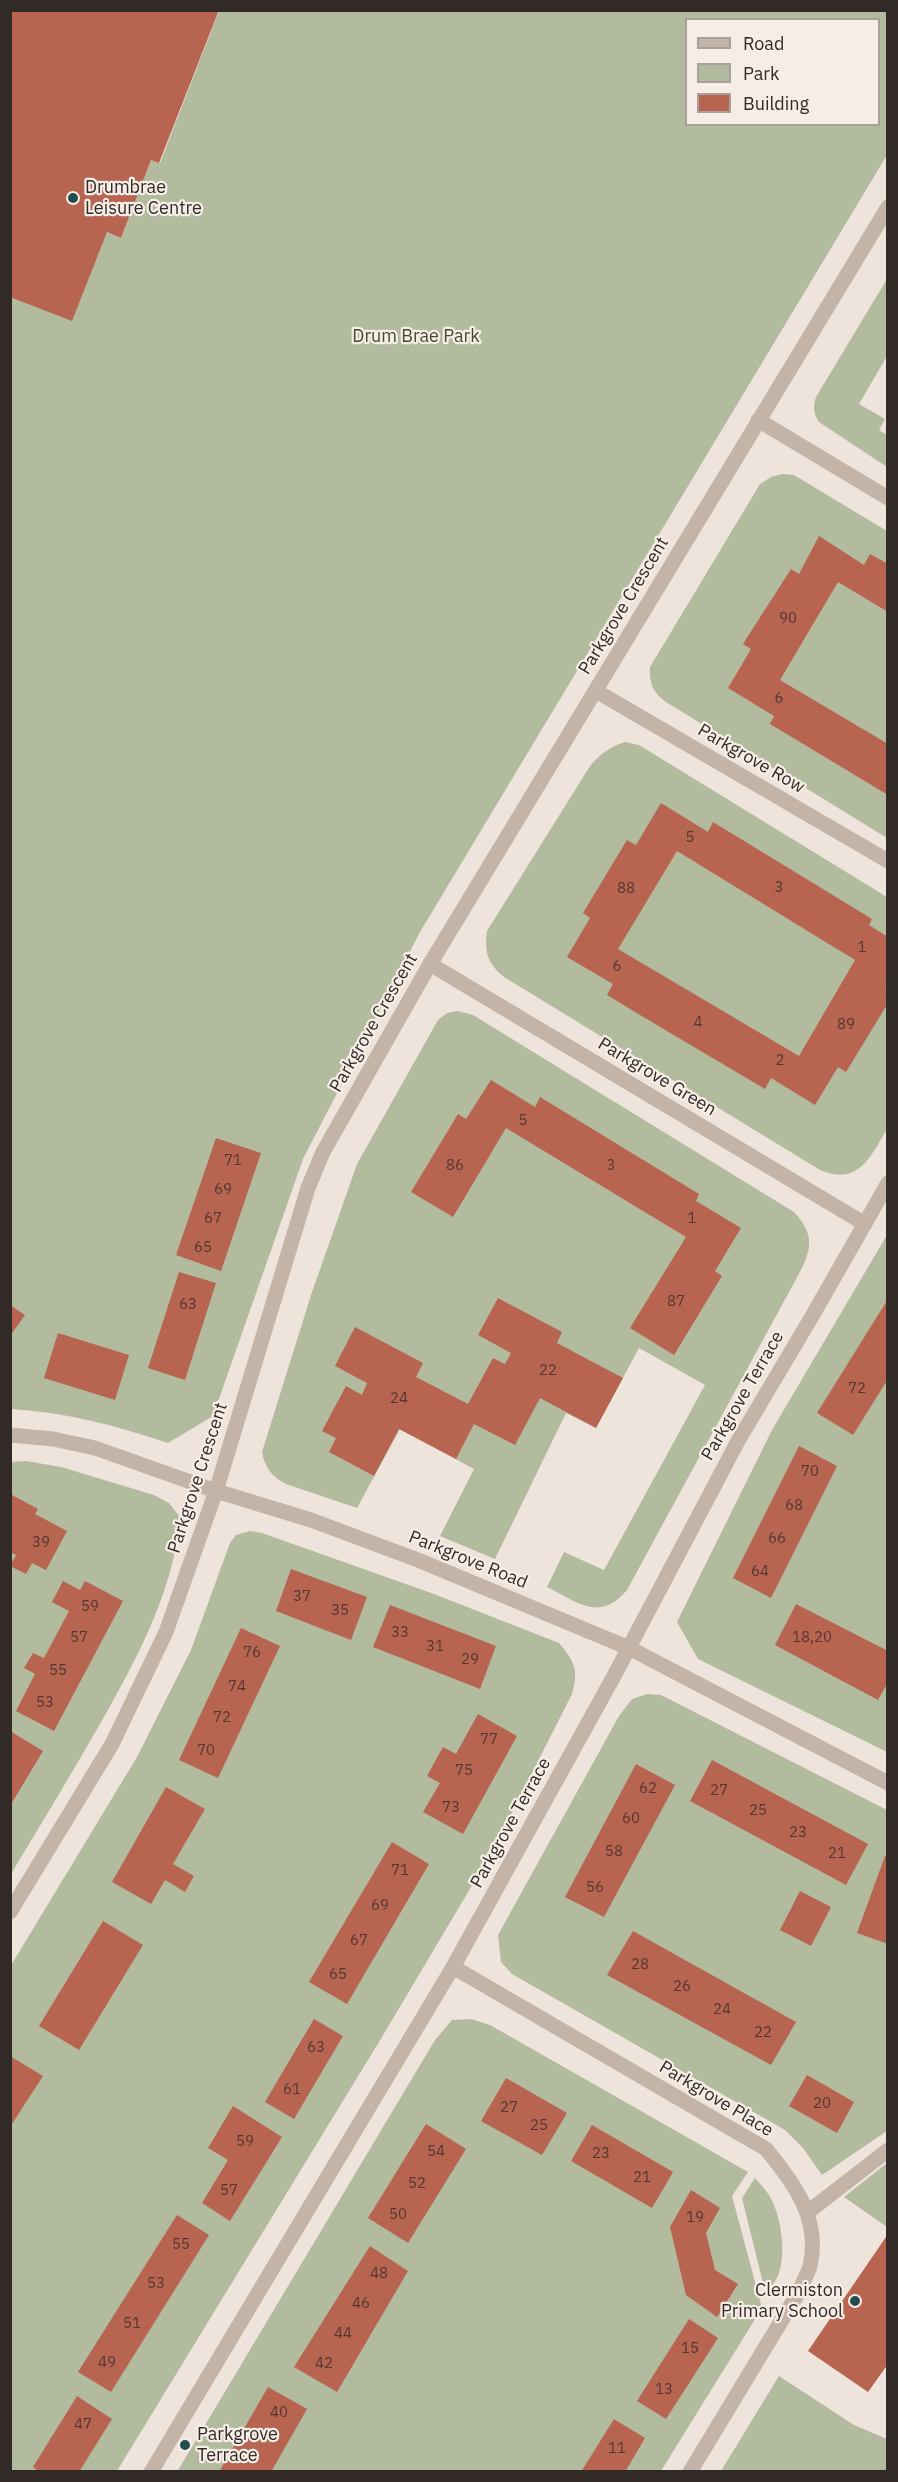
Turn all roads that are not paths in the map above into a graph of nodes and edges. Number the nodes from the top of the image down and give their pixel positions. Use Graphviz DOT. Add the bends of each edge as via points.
graph roads {
  1 [pos="888,207"];
  2 [pos="758,420"];
  3 [pos="888,498"];
  4 [pos="596,691"];
  5 [pos="888,861"];
  6 [pos="430,964"];
  7 [pos="888,1183"];
  8 [pos="865,1224"];
  9 [pos="10,1434"];
  10 [pos="216,1491"];
  11 [pos="629,1648"];
  12 [pos="888,1783"];
  13 [pos="10,1912"];
  14 [pos="453,1967"];
  15 [pos="888,2150"];
  16 [pos="808,2212"];
  17 [pos="151,2472"];
  18 [pos="690,2472"];
  1 -- 2 [label="street, Parkgrove Crescent"];
  2 -- 3 [label="street"];
  2 -- 4 [label="street, Parkgrove Crescent"];
  4 -- 5 [label="street, Parkgrove Row"];
  4 -- 6 [label="street, Parkgrove Crescent"];
  6 -- 8 [label="street, Parkgrove Green"];
  6 -- 10 [label="street, Parkgrove Crescent" via="323,1152 308,1188"];
  7 -- 8 [label="street, Parkgrove Terrace"];
  8 -- 11 [label="street, Parkgrove Terrace" via="738,1441"];
  9 -- 10 [label="street, Parkgrove Road" via="94,1448"];
  10 -- 11 [label="street, Parkgrove Road" via="311,1520 407,1556"];
  10 -- 13 [label="street, Parkgrove Crescent" via="166,1632 138,1693 112,1744"];
  11 -- 12 [label="street, Parkgrove Road"];
  11 -- 14 [label="street, Parkgrove Terrace"];
  14 -- 16 [label="street, Parkgrove Place" via="766,2150 791,2179"];
  14 -- 17 [label="street, Parkgrove Terrace"];
  15 -- 16 [label="street"];
  16 -- 18 [label="street, Parkgrove Place" via="813,2241 810,2267"];
}
